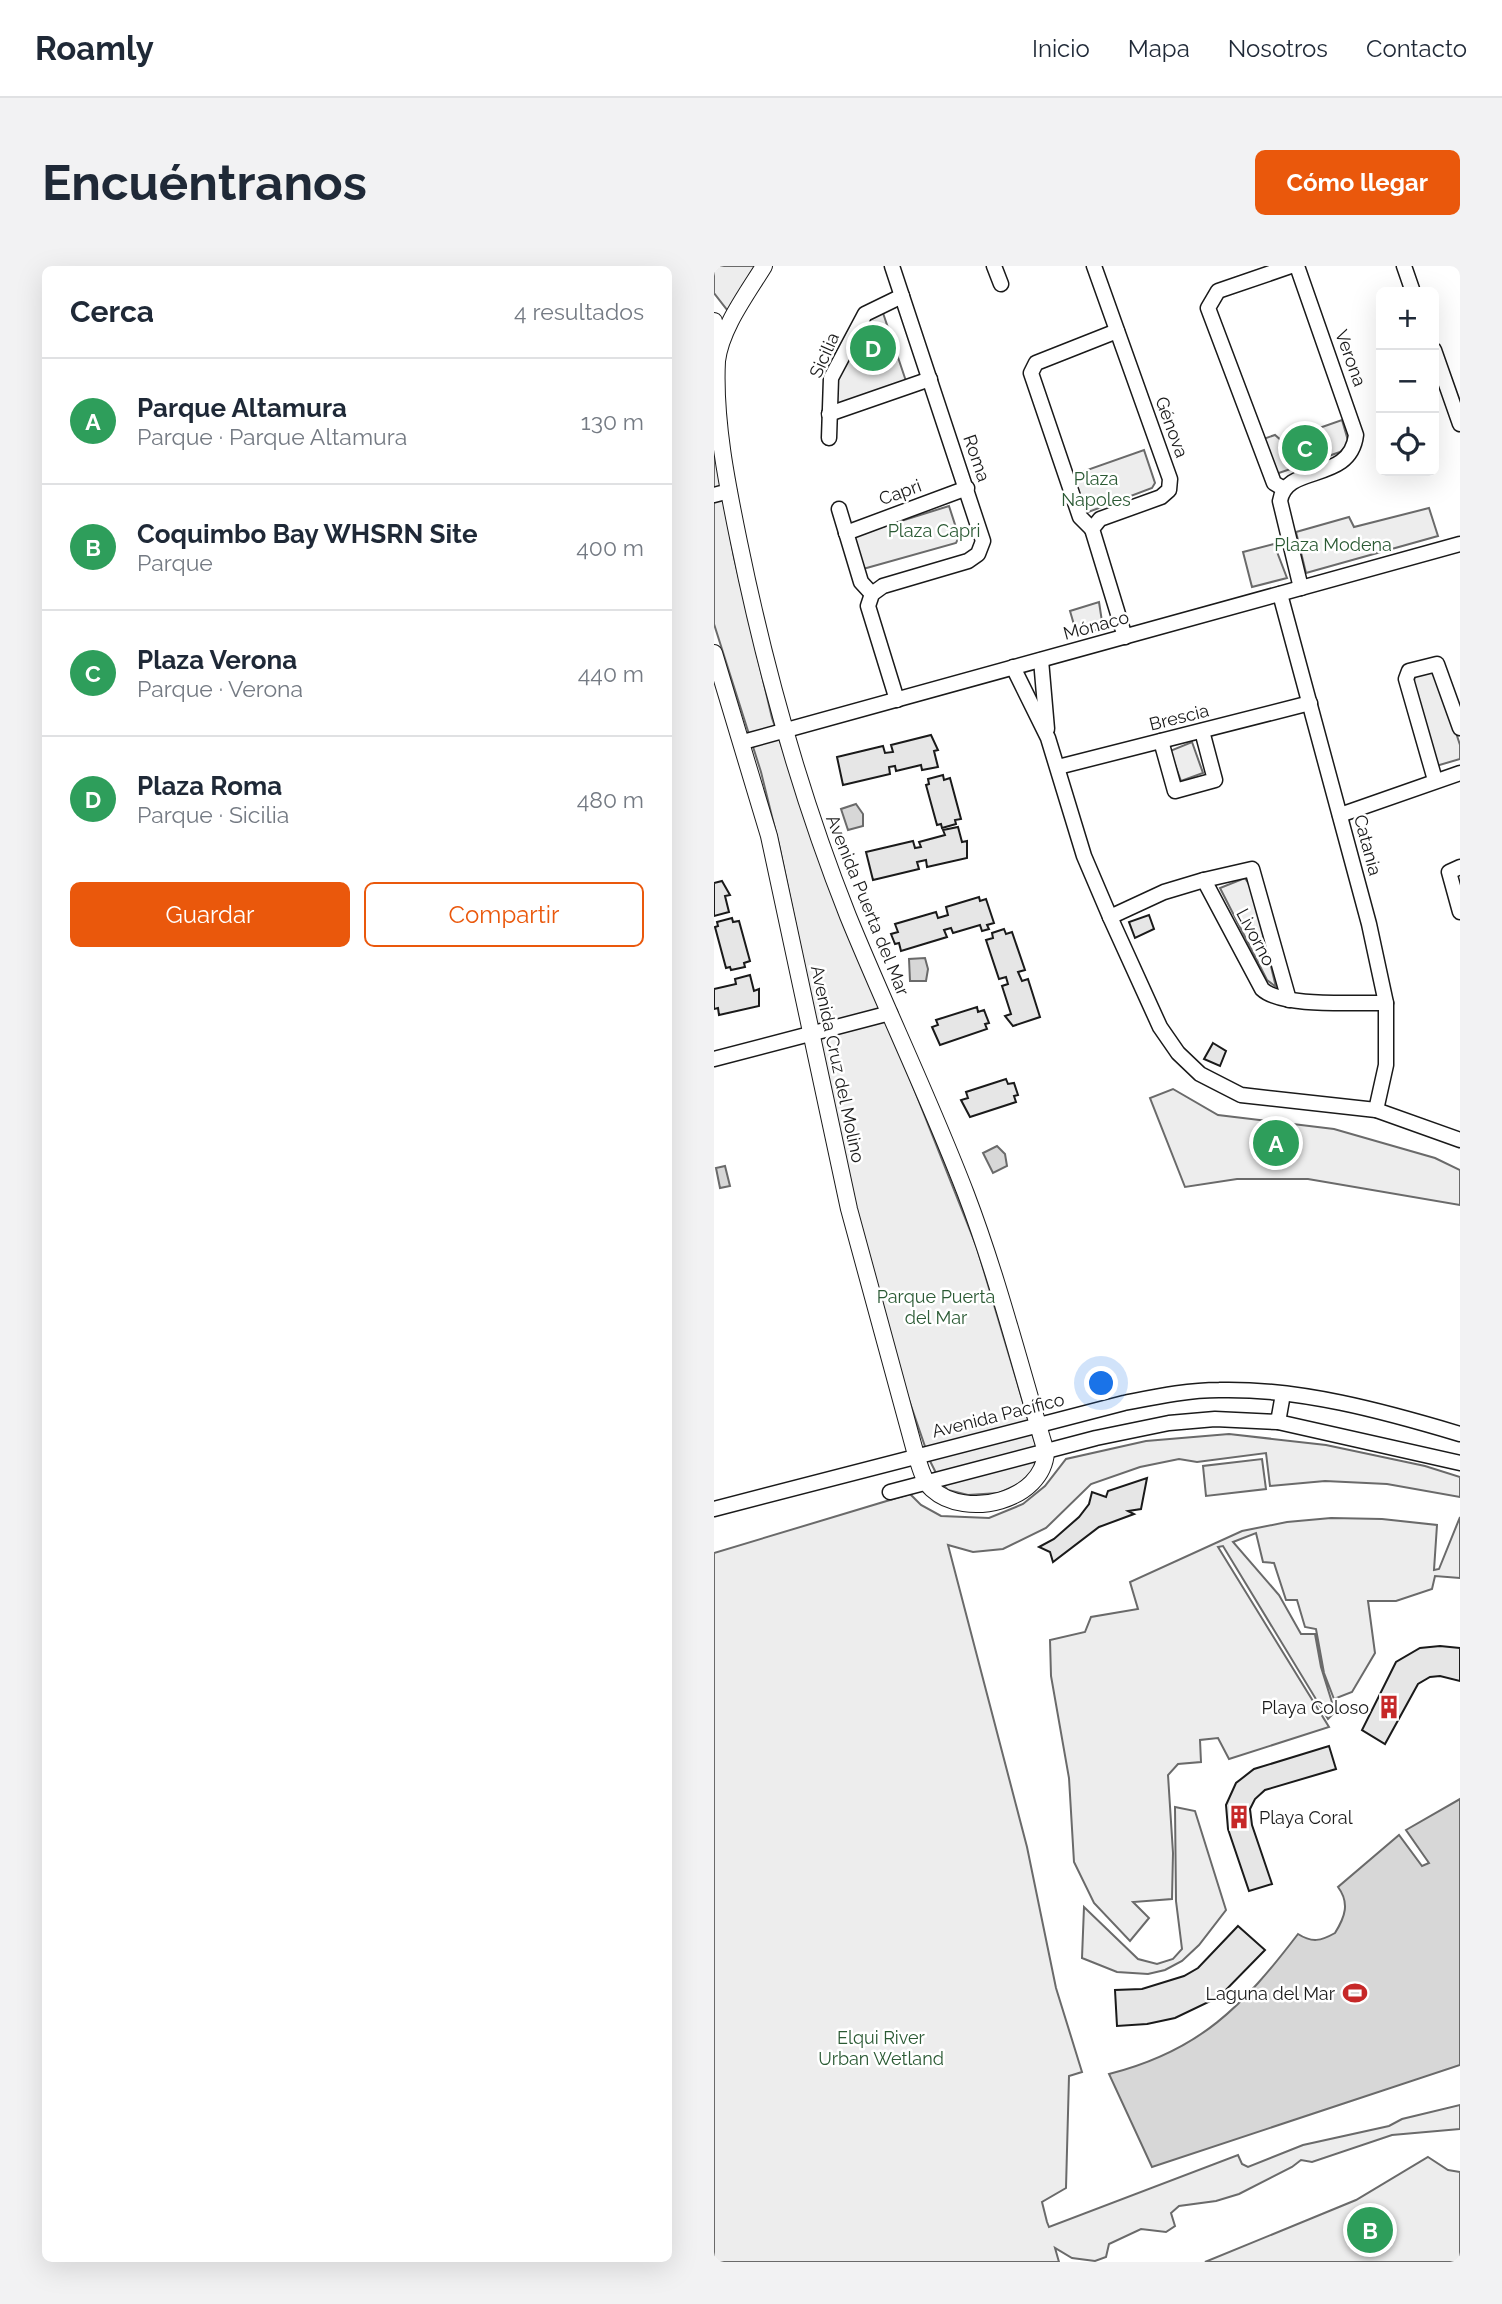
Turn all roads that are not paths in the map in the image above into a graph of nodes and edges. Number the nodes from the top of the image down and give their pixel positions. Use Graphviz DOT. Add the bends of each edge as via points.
graph roads {
  1 [pos="764,266"];
  2 [pos="892,266"];
  3 [pos="994,266"];
  4 [pos="1094,266"];
  5 [pos="1291,266"];
  6 [pos="1297,266"];
  7 [pos="1404,266"];
  8 [pos="1001,284"];
  9 [pos="1411,287"];
  10 [pos="902,296"];
  11 [pos="714,321"];
  12 [pos="1117,331"];
  13 [pos="716,361"];
  14 [pos="1439,364"];
  15 [pos="930,379"];
  16 [pos="829,414"];
  17 [pos="1460,424"];
  18 [pos="829,438"];
  19 [pos="967,488"];
  20 [pos="1284,489"];
  21 [pos="721,493"];
  22 [pos="839,509"];
  23 [pos="1092,529"];
  24 [pos="846,533"];
  25 [pos="1460,544"];
  26 [pos="1301,588"];
  27 [pos="872,594"];
  28 [pos="1280,594"];
  29 [pos="1125,637"];
  30 [pos="714,653"];
  31 [pos="1041,660"];
  32 [pos="1013,667"];
  33 [pos="897,700"];
  34 [pos="1310,703"];
  35 [pos="1460,728"];
  36 [pos="786,730"];
  37 [pos="1202,730"];
  38 [pos="1048,738"];
  39 [pos="1161,741"];
  40 [pos="743,742"];
  41 [pos="1058,767"];
  42 [pos="1460,773"];
  43 [pos="1434,779"];
  44 [pos="1340,815"];
  45 [pos="1460,867"];
  46 [pos="1204,880"];
  47 [pos="1460,912"];
  48 [pos="1110,917"];
  49 [pos="1289,1000"];
  50 [pos="1386,1003"];
  51 [pos="890,1013"];
  52 [pos="811,1035"];
  53 [pos="714,1059"];
  54 [pos="1376,1110"];
  55 [pos="1460,1140"];
  56 [pos="1283,1394"];
  57 [pos="1278,1422"];
  58 [pos="1038,1425"];
  59 [pos="1460,1434"];
  60 [pos="1046,1452"];
  61 [pos="916,1455"];
  62 [pos="1460,1463"];
  63 [pos="926,1483"];
  64 [pos="890,1492"];
  65 [pos="714,1509"];
  1 -- 13 [label="street, Avenida Puerta del Mar"];
  2 -- 10 [label="street, Roma"];
  3 -- 8 [label="street"];
  4 -- 12 [label="street, Génova"];
  5 -- 20 [label="street" via="1218,291 1208,308 1274,483"];
  6 -- 20 [label="street, Verona" via="1356,435 1343,463"];
  7 -- 9 [label="street"];
  10 -- 15 [label="street, Roma"];
  10 -- 16 [label="street, Sicilia" via="865,314 831,379"];
  11 -- 13 [label="street, Avenida Puerta del Mar"];
  12 -- 23 [label="street, Génova" via="1170,485 1161,497 1100,519"];
  12 -- 23 [label="street" via="1036,363 1031,373 1080,517"];
  13 -- 21 [label="street, Avenida Puerta del Mar"];
  14 -- 17 [label="street"];
  15 -- 16 [label="street"];
  15 -- 19 [label="street, Roma"];
  16 -- 18 [label="street, Sicilia"];
  19 -- 24 [label="street, Capri"];
  19 -- 27 [label="street, Roma" via="983,541 978,554 883,586"];
  20 -- 26 [label="street" via="1280,501"];
  21 -- 36 [label="street, Avenida Puerta del Mar"];
  22 -- 24 [label="street"];
  23 -- 29 [label="street"];
  24 -- 27 [label="street" via="861,582"];
  25 -- 26 [label="street, Mónaco"];
  26 -- 28 [label="street, Mónaco"];
  27 -- 33 [label="street" via="868,606"];
  28 -- 29 [label="street, Mónaco"];
  28 -- 34 [label="street, Catania"];
  29 -- 31 [label="street, Mónaco"];
  30 -- 40 [label="street, Avenida Cruz del Molino"];
  31 -- 32 [label="street, Mónaco"];
  31 -- 38 [label="street"];
  32 -- 33 [label="street, Mónaco"];
  32 -- 38 [label="street"];
  33 -- 36 [label="street, Mónaco"];
  34 -- 37 [label="street, Brescia"];
  34 -- 44 [label="street, Catania"];
  35 -- 43 [label="street" via="1437,664 1409,671 1406,678"];
  36 -- 40 [label="street, Mónaco"];
  36 -- 51 [label="street, Avenida Puerta del Mar" via="838,888"];
  37 -- 39 [label="street, Brescia"];
  37 -- 39 [label="street" via="1215,780 1175,791"];
  38 -- 41 [label="street"];
  39 -- 41 [label="street, Brescia"];
  40 -- 52 [label="street, Avenida Cruz del Molino" via="785,902"];
  41 -- 48 [label="street" via="1084,856"];
  42 -- 43 [label="street"];
  43 -- 44 [label="street"];
  44 -- 50 [label="street, Catania"];
  45 -- 47 [label="street" via="1449,872"];
  46 -- 48 [label="street"];
  46 -- 49 [label="street, Livorno" via="1262,989"];
  46 -- 49 [label="street" via="1252,869"];
  48 -- 54 [label="street" via="1160,1027 1200,1074 1241,1095"];
  49 -- 50 [label="street, Livorno"];
  50 -- 54 [label="street, Catania" via="1386,1065"];
  51 -- 52 [label="street"];
  51 -- 58 [label="street, Avenida Puerta del Mar" via="985,1245"];
  52 -- 53 [label="street"];
  52 -- 61 [label="street, Avenida Cruz del Molino" via="855,1234"];
  54 -- 55 [label="street"];
  56 -- 57 [label="street"];
  56 -- 58 [label="street, Avenida Pacífico" via="1185,1392"];
  56 -- 59 [label="street, Avenida Pacífico"];
  57 -- 60 [label="street" via="1238,1418 1168,1423"];
  57 -- 62 [label="street"];
  58 -- 60 [label="street, Avenida Puerta del Mar"];
  58 -- 61 [label="street, Avenida Pacífico"];
  60 -- 63 [label="street"];
  60 -- 63 [label="street" via="1044,1466 1034,1480 1013,1496 993,1503 956,1502"];
  61 -- 63 [label="street, Avenida Cruz del Molino"];
  61 -- 65 [label="street, Avenida Pacífico"];
  63 -- 64 [label="street"];
}
